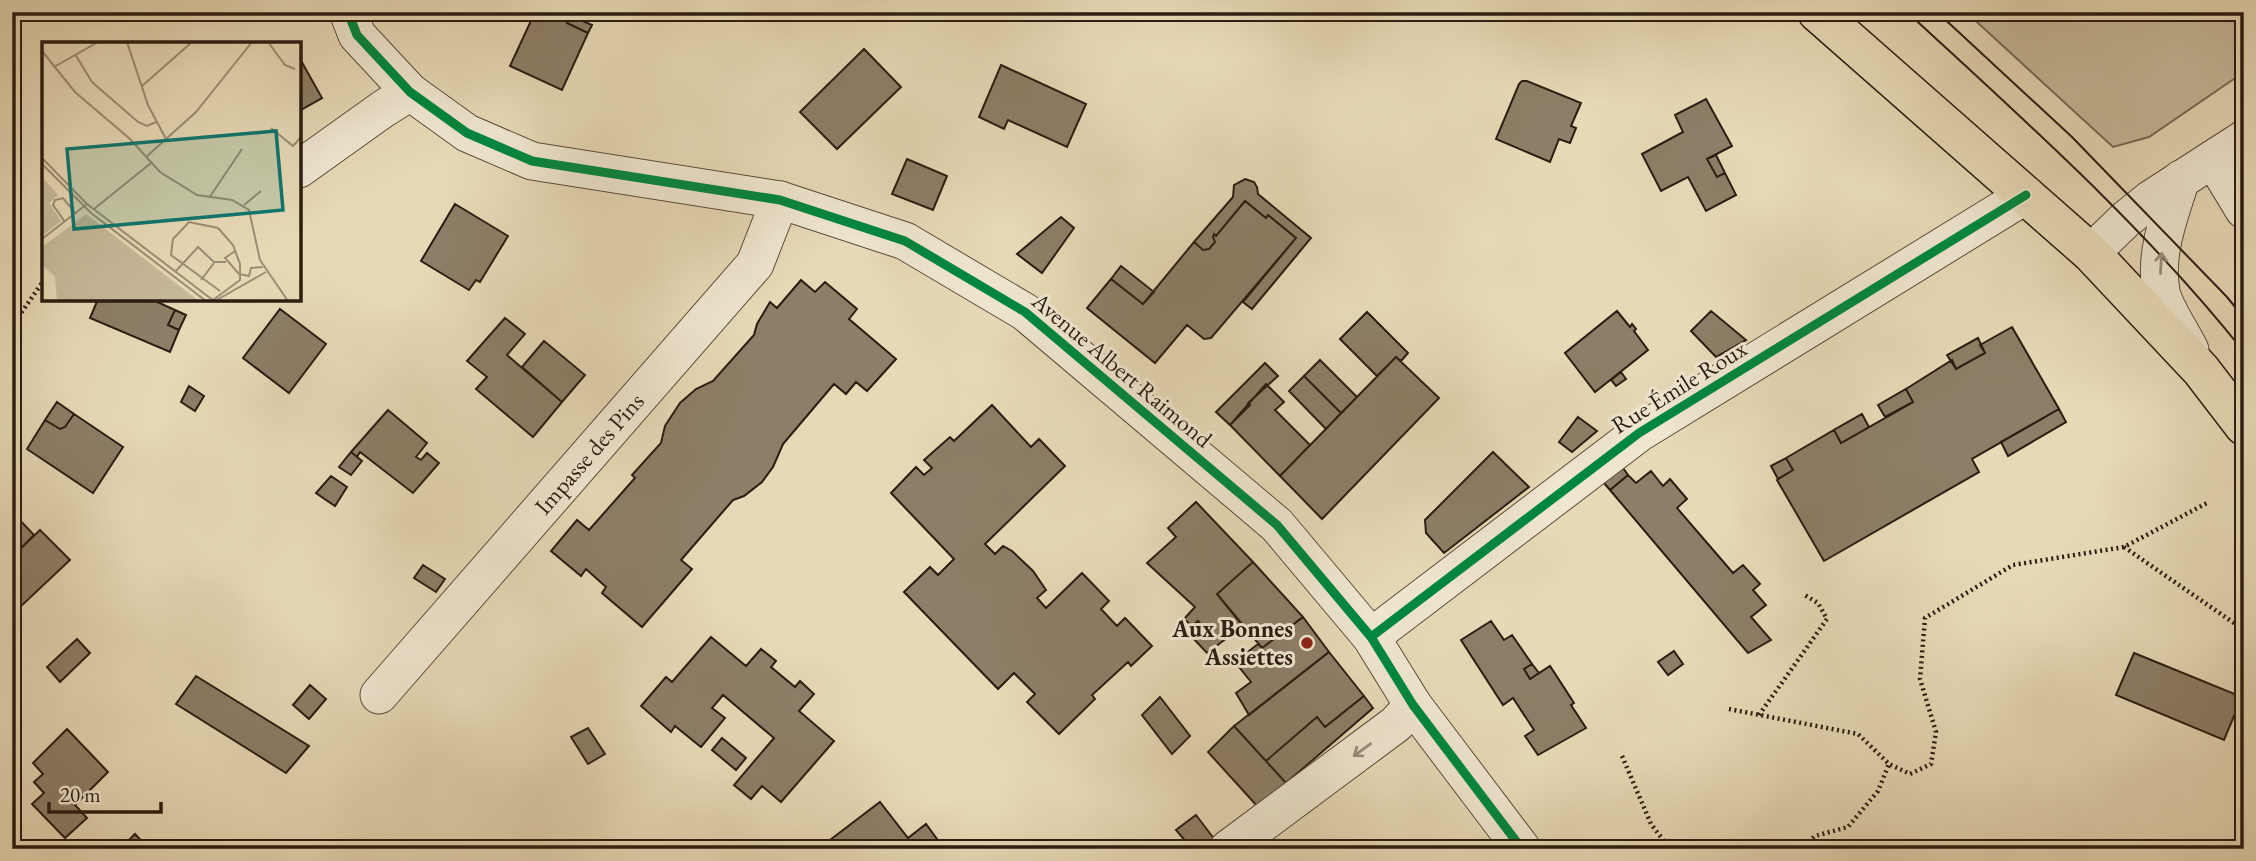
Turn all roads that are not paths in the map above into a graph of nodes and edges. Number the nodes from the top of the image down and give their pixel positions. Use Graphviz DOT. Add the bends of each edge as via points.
graph roads {
  1 [pos="348,12"];
  2 [pos="1817,12"];
  3 [pos="410,92"];
  4 [pos="2244,139"];
  5 [pos="2213,159"];
  6 [pos="301,168"];
  7 [pos="2181,179"];
  8 [pos="2026,195"];
  9 [pos="780,200"];
  10 [pos="2244,210"];
  11 [pos="2091,253"];
  12 [pos="2201,370"];
  13 [pos="2244,426"];
  14 [pos="1371,638"];
  15 [pos="380,695"];
  16 [pos="1413,705"];
  17 [pos="1228,849"];
  18 [pos="1522,849"];
  1 -- 3 [label="street, Avenue Albert Raimond" via="357,35"];
  2 -- 8 [label="main road"];
  3 -- 6 [label="street"];
  3 -- 9 [label="street, Avenue Albert Raimond" via="467,133 532,161"];
  4 -- 5 [label="street"];
  5 -- 7 [label="street"];
  5 -- 10 [label="street"];
  7 -- 11 [label="street"];
  12 -- 7 [label="street, one-way" via="2161,293 2164,231"];
  8 -- 11 [label="main road"];
  8 -- 14 [label="street, Rue Émile Roux" via="1639,433"];
  9 -- 14 [label="street, Avenue Albert Raimond" via="905,241 1026,312 1277,525"];
  9 -- 15 [label="street, Impasse des Pins" via="755,264"];
  11 -- 12 [label="main road"];
  12 -- 13 [label="main road"];
  14 -- 16 [label="street, Avenue Albert Raimond"];
  16 -- 17 [label="street, one-way" via="1396,724"];
  16 -- 18 [label="street, Avenue Albert Raimond"];
}
